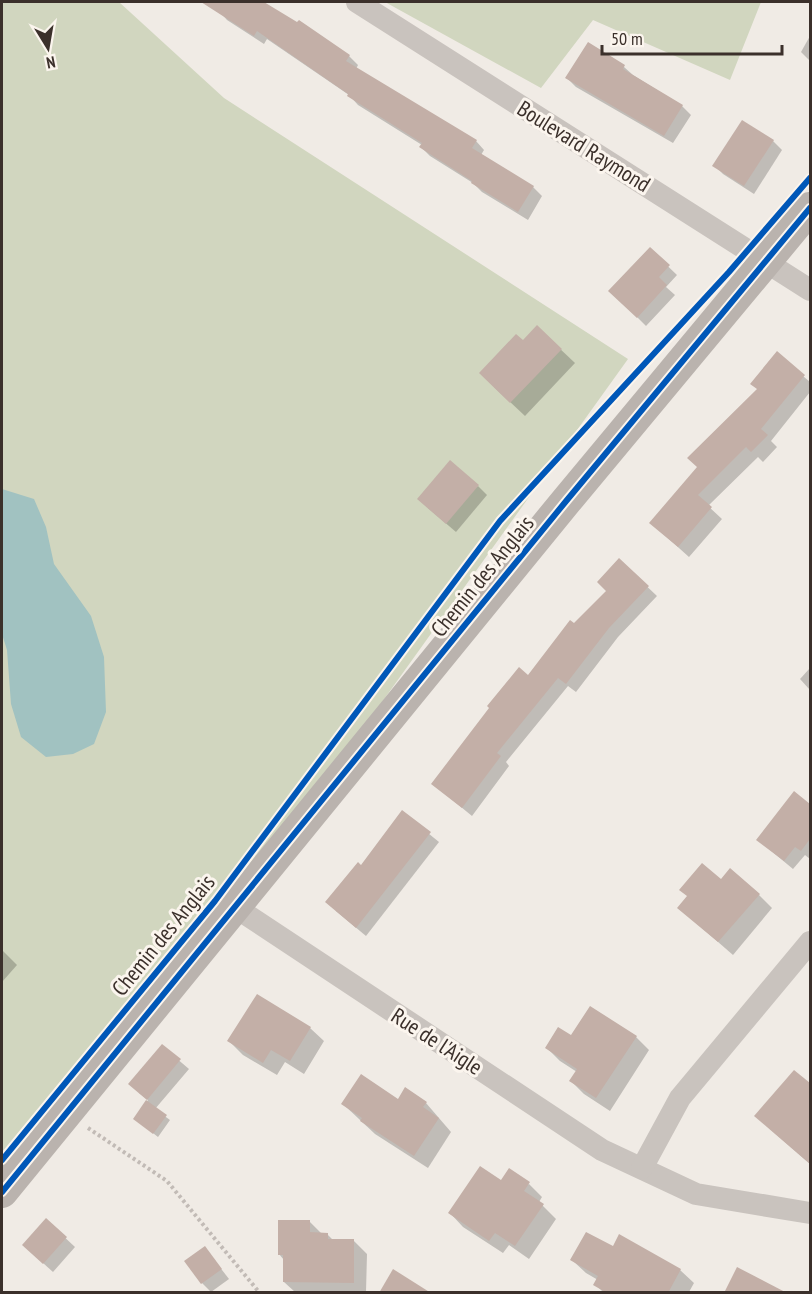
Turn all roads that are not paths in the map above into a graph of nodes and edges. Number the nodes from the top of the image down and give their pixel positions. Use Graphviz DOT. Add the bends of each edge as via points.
graph roads {
  1 [pos="357,2"];
  2 [pos="810,208"];
  3 [pos="767,262"];
  4 [pos="810,290"];
  5 [pos="235,907"];
  6 [pos="810,942"];
  7 [pos="642,1168"];
  8 [pos="2,1192"];
  9 [pos="810,1213"];
  1 -- 3 [label="street, Boulevard Raymond"];
  2 -- 3 [label="street, Chemin des Anglais"];
  3 -- 4 [label="street, Boulevard Raymond"];
  3 -- 5 [label="street, Chemin des Anglais" via="574,490"];
  5 -- 7 [label="street, Rue de l'Aigle" via="602,1150"];
  5 -- 8 [label="street, Chemin des Anglais"];
  6 -- 7 [label="street" via="680,1098"];
  7 -- 9 [label="street, Rue de l'Aigle" via="696,1194"];
}
